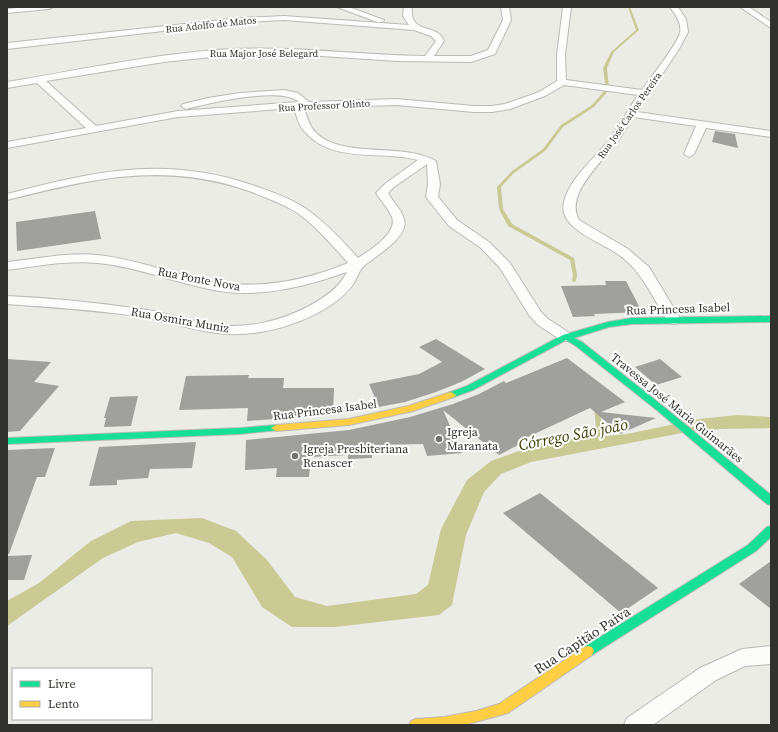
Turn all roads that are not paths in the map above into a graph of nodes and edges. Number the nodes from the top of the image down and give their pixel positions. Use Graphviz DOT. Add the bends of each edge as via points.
graph roads {
  1 [pos="49,7"];
  2 [pos="341,7"];
  3 [pos="408,7"];
  4 [pos="505,7"];
  5 [pos="568,7"];
  6 [pos="674,7"];
  7 [pos="744,7"];
  8 [pos="7,11"];
  9 [pos="389,26"];
  10 [pos="771,26"];
  11 [pos="415,28"];
  12 [pos="7,46"];
  13 [pos="427,59"];
  14 [pos="38,79"];
  15 [pos="562,82"];
  16 [pos="7,85"];
  17 [pos="644,93"];
  18 [pos="302,105"];
  19 [pos="178,114"];
  20 [pos="630,114"];
  21 [pos="702,125"];
  22 [pos="95,130"];
  23 [pos="771,134"];
  24 [pos="7,145"];
  25 [pos="689,154"];
  26 [pos="427,159"];
  27 [pos="7,197"];
  28 [pos="357,265"];
  29 [pos="7,266"];
  30 [pos="7,300"];
  31 [pos="771,319"];
  32 [pos="674,320"];
  33 [pos="632,321"];
  34 [pos="566,337"];
  35 [pos="579,344"];
  36 [pos="7,441"];
  37 [pos="771,501"];
  38 [pos="771,530"];
  39 [pos="771,545"];
  40 [pos="752,548"];
  41 [pos="771,655"];
  42 [pos="416,725"];
  43 [pos="634,725"];
  1 -- 8 [label="street"];
  2 -- 9 [label="street" via="375,18"];
  3 -- 11 [label="street" via="407,16"];
  4 -- 13 [label="street, Rua Major José Belegard" via="507,20 492,52 471,59"];
  5 -- 15 [label="street" via="561,55"];
  6 -- 17 [label="street, Rua José Carlos Pereira" via="682,18 684,32"];
  7 -- 10 [label="street"];
  9 -- 11 [label="street, Rua Adolfo de Matos"];
  9 -- 12 [label="street, Rua Adolfo de Matos" via="284,18 241,20"];
  11 -- 13 [label="street, Rua Adolfo de Matos" via="439,38 440,41"];
  13 -- 14 [label="street, Rua Major José Belegard" via="306,52 231,52 172,58"];
  14 -- 16 [label="street, Rua Major José Belegard"];
  14 -- 22 [label="street"];
  15 -- 17 [label="street"];
  15 -- 18 [label="street, Rua Professor Olinto" via="542,94 507,107 492,109 474,110 396,102"];
  17 -- 20 [label="street, Rua José Carlos Pereira"];
  18 -- 19 [label="street, Rua Professor Olinto"];
  18 -- 19 [label="street" via="298,96 273,92 192,104"];
  18 -- 26 [label="street" via="308,130 322,142 346,149"];
  19 -- 22 [label="street, Rua Professor Olinto"];
  20 -- 21 [label="street"];
  20 -- 32 [label="street, Rua José Carlos Pereira" via="612,142 575,187 569,203 569,213 574,222 624,252 644,270"];
  21 -- 23 [label="street"];
  21 -- 25 [label="street"];
  22 -- 24 [label="street, Rua Professor Olinto"];
  26 -- 28 [label="street, Rua Ponte Nova" via="382,193 397,215 399,222 396,231 381,247"];
  26 -- 34 [label="street" via="432,163 434,170 432,197 441,209 454,223 485,245 512,276 536,315"];
  27 -- 28 [label="street" via="119,173 171,170 210,175 240,183 300,210 318,224"];
  28 -- 29 [label="street, Rua Ponte Nova" via="291,285 261,289 233,288 97,259 80,258"];
  28 -- 30 [label="street, Rua Osmira Muniz" via="344,287 314,309 288,320 234,330 204,327 112,308"];
  31 -- 32 [label="main road, Rua Princesa Isabel"];
  32 -- 33 [label="main road, Rua Princesa Isabel"];
  33 -- 34 [label="main road, Rua Princesa Isabel"];
  33 -- 35 [label="main road"];
  34 -- 35 [label="main road, Travessa José Maria Guimarães"];
  34 -- 36 [label="main road, Rua Princesa Isabel" via="470,388 376,418 248,431"];
  35 -- 37 [label="main road, Travessa José Maria Guimarães"];
  38 -- 40 [label="main road"];
  39 -- 40 [label="main road"];
  40 -- 42 [label="main road, Rua Capitão Paiva" via="581,656 503,709 444,724"];
  41 -- 43 [label="street" via="742,658 708,674"];
}
